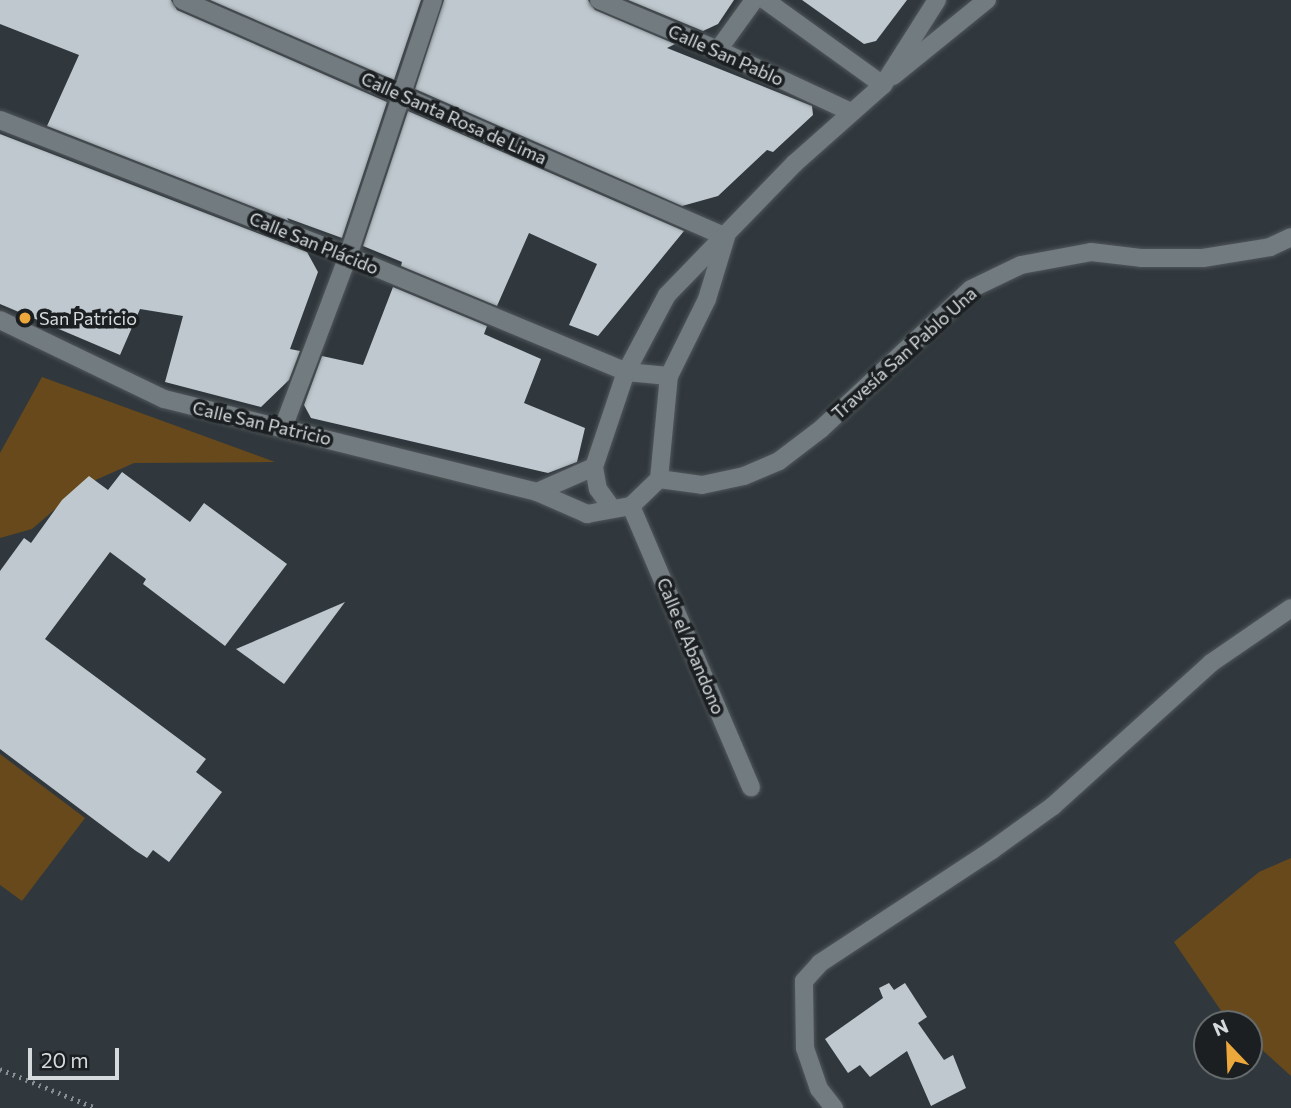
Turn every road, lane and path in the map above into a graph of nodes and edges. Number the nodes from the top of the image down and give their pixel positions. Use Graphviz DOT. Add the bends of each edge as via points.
graph roads {
  1 [pos="182,0"];
  2 [pos="433,0"];
  3 [pos="599,0"];
  4 [pos="754,0"];
  5 [pos="765,0"];
  6 [pos="937,0"];
  7 [pos="988,0"];
  8 [pos="718,50"];
  9 [pos="883,85"];
  10 [pos="402,94"];
  11 [pos="851,112"];
  12 [pos="0,120"];
  13 [pos="726,237"];
  14 [pos="1291,237"];
  15 [pos="348,256"];
  16 [pos="0,320"];
  17 [pos="626,372"];
  18 [pos="669,376"];
  19 [pos="283,428"];
  20 [pos="594,467"];
  21 [pos="659,479"];
  22 [pos="537,492"];
  23 [pos="631,506"];
  24 [pos="612,508"];
  25 [pos="1291,608"];
  26 [pos="751,787"];
  27 [pos="0,1069"];
  28 [pos="96,1108"];
  29 [pos="834,1108"];
  1 -- 10 [label="street, Calle Santa Rosa de Lima"];
  2 -- 10 [label="street"];
  3 -- 8 [label="street, Calle San Pablo"];
  4 -- 8 [label="street"];
  5 -- 9 [label="street"];
  6 -- 9 [label="street"];
  7 -- 9 [label="street"];
  8 -- 11 [label="street, Calle San Pablo"];
  9 -- 11 [label="street"];
  10 -- 13 [label="street, Calle Santa Rosa de Lima"];
  10 -- 15 [label="street"];
  11 -- 13 [label="street" via="795,163"];
  12 -- 15 [label="street, Calle San Plácido"];
  13 -- 17 [label="street" via="667,295"];
  13 -- 18 [label="street" via="707,299"];
  14 -- 21 [label="street, Travesía San Pablo Una" via="1269,247 1203,258 1091,252 1021,265 971,289 821,429 779,461 744,476 702,485"];
  15 -- 17 [label="street, Calle San Plácido"];
  15 -- 19 [label="street"];
  16 -- 19 [label="street, Calle San Patricio" via="164,400"];
  17 -- 18 [label="street, Calle San Plácido"];
  17 -- 20 [label="street"];
  18 -- 21 [label="street"];
  19 -- 22 [label="street, Calle San Patricio"];
  20 -- 22 [label="street"];
  20 -- 24 [label="street" via="598,489"];
  21 -- 23 [label="street"];
  22 -- 24 [label="street, Calle San Patricio" via="587,514"];
  23 -- 24 [label="street, Calle San Patricio"];
  23 -- 26 [label="street, Calle el Abandono"];
  25 -- 29 [label="street" via="1211,663 1053,806 820,963 804,981 804,1048 819,1089"];
  27 -- 28 [label="path"];
}
